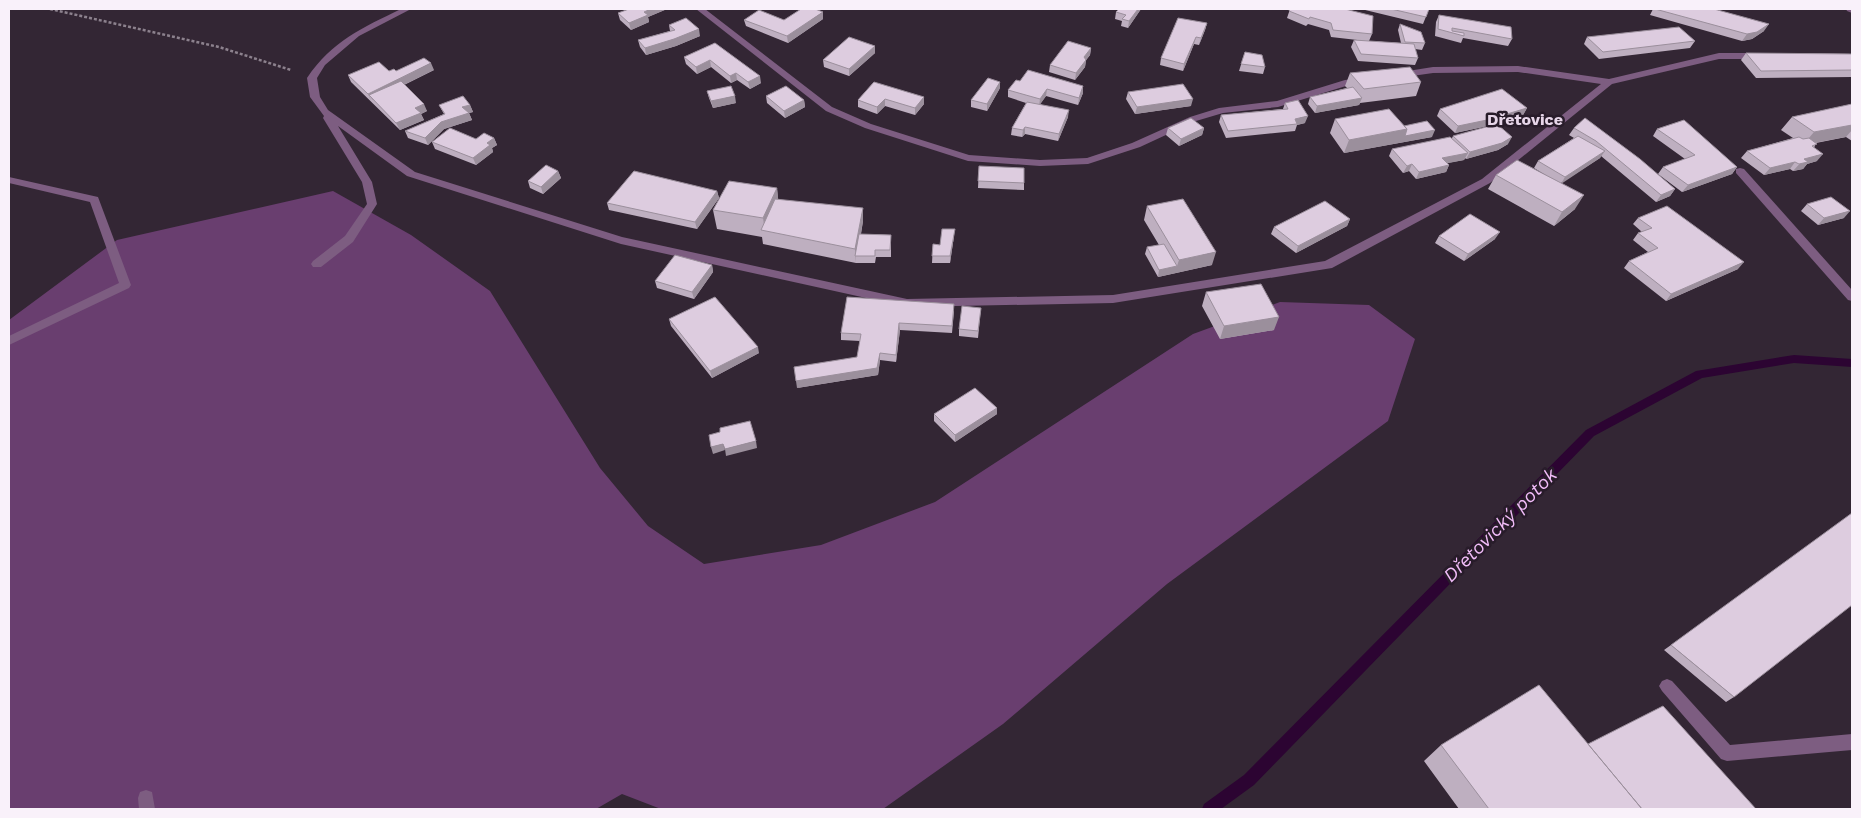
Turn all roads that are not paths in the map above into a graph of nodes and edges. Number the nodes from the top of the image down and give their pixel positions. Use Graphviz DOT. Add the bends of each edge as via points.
graph roads {
  1 [pos="407,9"];
  2 [pos="700,9"];
  3 [pos="1776,56"];
  4 [pos="1609,82"];
  5 [pos="325,112"];
  6 [pos="1740,171"];
  7 [pos="9,180"];
  8 [pos="317,264"];
  9 [pos="1852,297"];
  10 [pos="9,341"];
  11 [pos="1667,686"];
  12 [pos="1852,742"];
  1 -- 5 [label="street" via="356,34 322,64 312,78 315,96"];
  2 -- 4 [label="street" via="829,109 868,126 968,158 1040,163 1088,161 1222,110 1278,104 1345,83 1433,70 1518,69"];
  3 -- 4 [label="street" via="1719,56"];
  4 -- 5 [label="street" via="1486,181 1328,265 1103,299 908,303 621,240 411,174"];
  5 -- 8 [label="street" via="367,182 372,204 349,239"];
  6 -- 9 [label="street"];
  7 -- 10 [label="street" via="94,199 125,285"];
  11 -- 12 [label="street" via="1727,753"];
}
